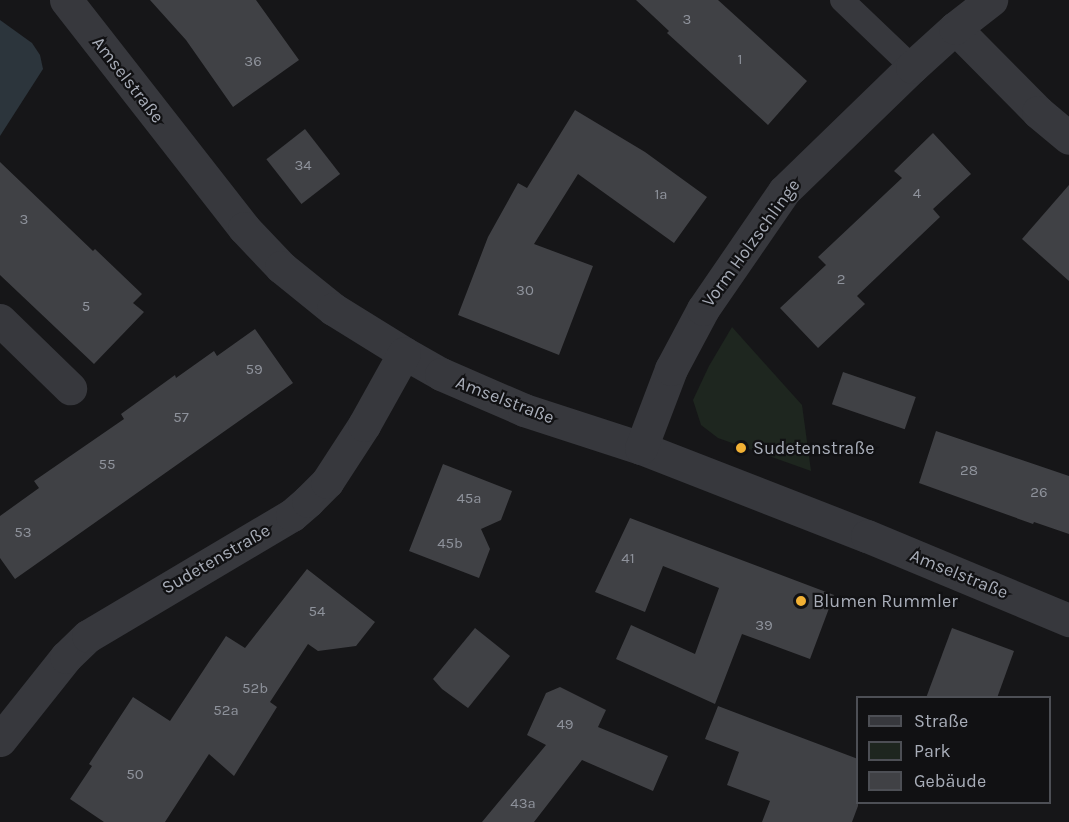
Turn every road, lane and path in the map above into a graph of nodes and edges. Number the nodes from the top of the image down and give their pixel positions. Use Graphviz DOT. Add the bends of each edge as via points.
graph roads {
  1 [pos="66,0"];
  2 [pos="842,0"];
  3 [pos="991,0"];
  4 [pos="955,28"];
  5 [pos="912,67"];
  6 [pos="1069,138"];
  7 [pos="0,320"];
  8 [pos="404,353"];
  9 [pos="70,388"];
  10 [pos="641,448"];
  11 [pos="1069,620"];
  12 [pos="0,740"];
  1 -- 8 [label="street, Amselstraße" via="251,236 281,267 333,309"];
  2 -- 5 [label="lane"];
  3 -- 4 [label="street, Vorm Holzschlinge"];
  4 -- 5 [label="street, Vorm Holzschlinge"];
  4 -- 6 [label="street"];
  5 -- 10 [label="street, Vorm Holzschlinge" via="784,191 747,242 703,309 671,369"];
  7 -- 9 [label="street"];
  8 -- 10 [label="street, Amselstraße" via="441,374 524,410"];
  8 -- 12 [label="street, Sudetenstraße" via="364,425 327,482 308,501 292,515 88,636 66,657"];
  10 -- 11 [label="street, Amselstraße" via="878,540"];
}
